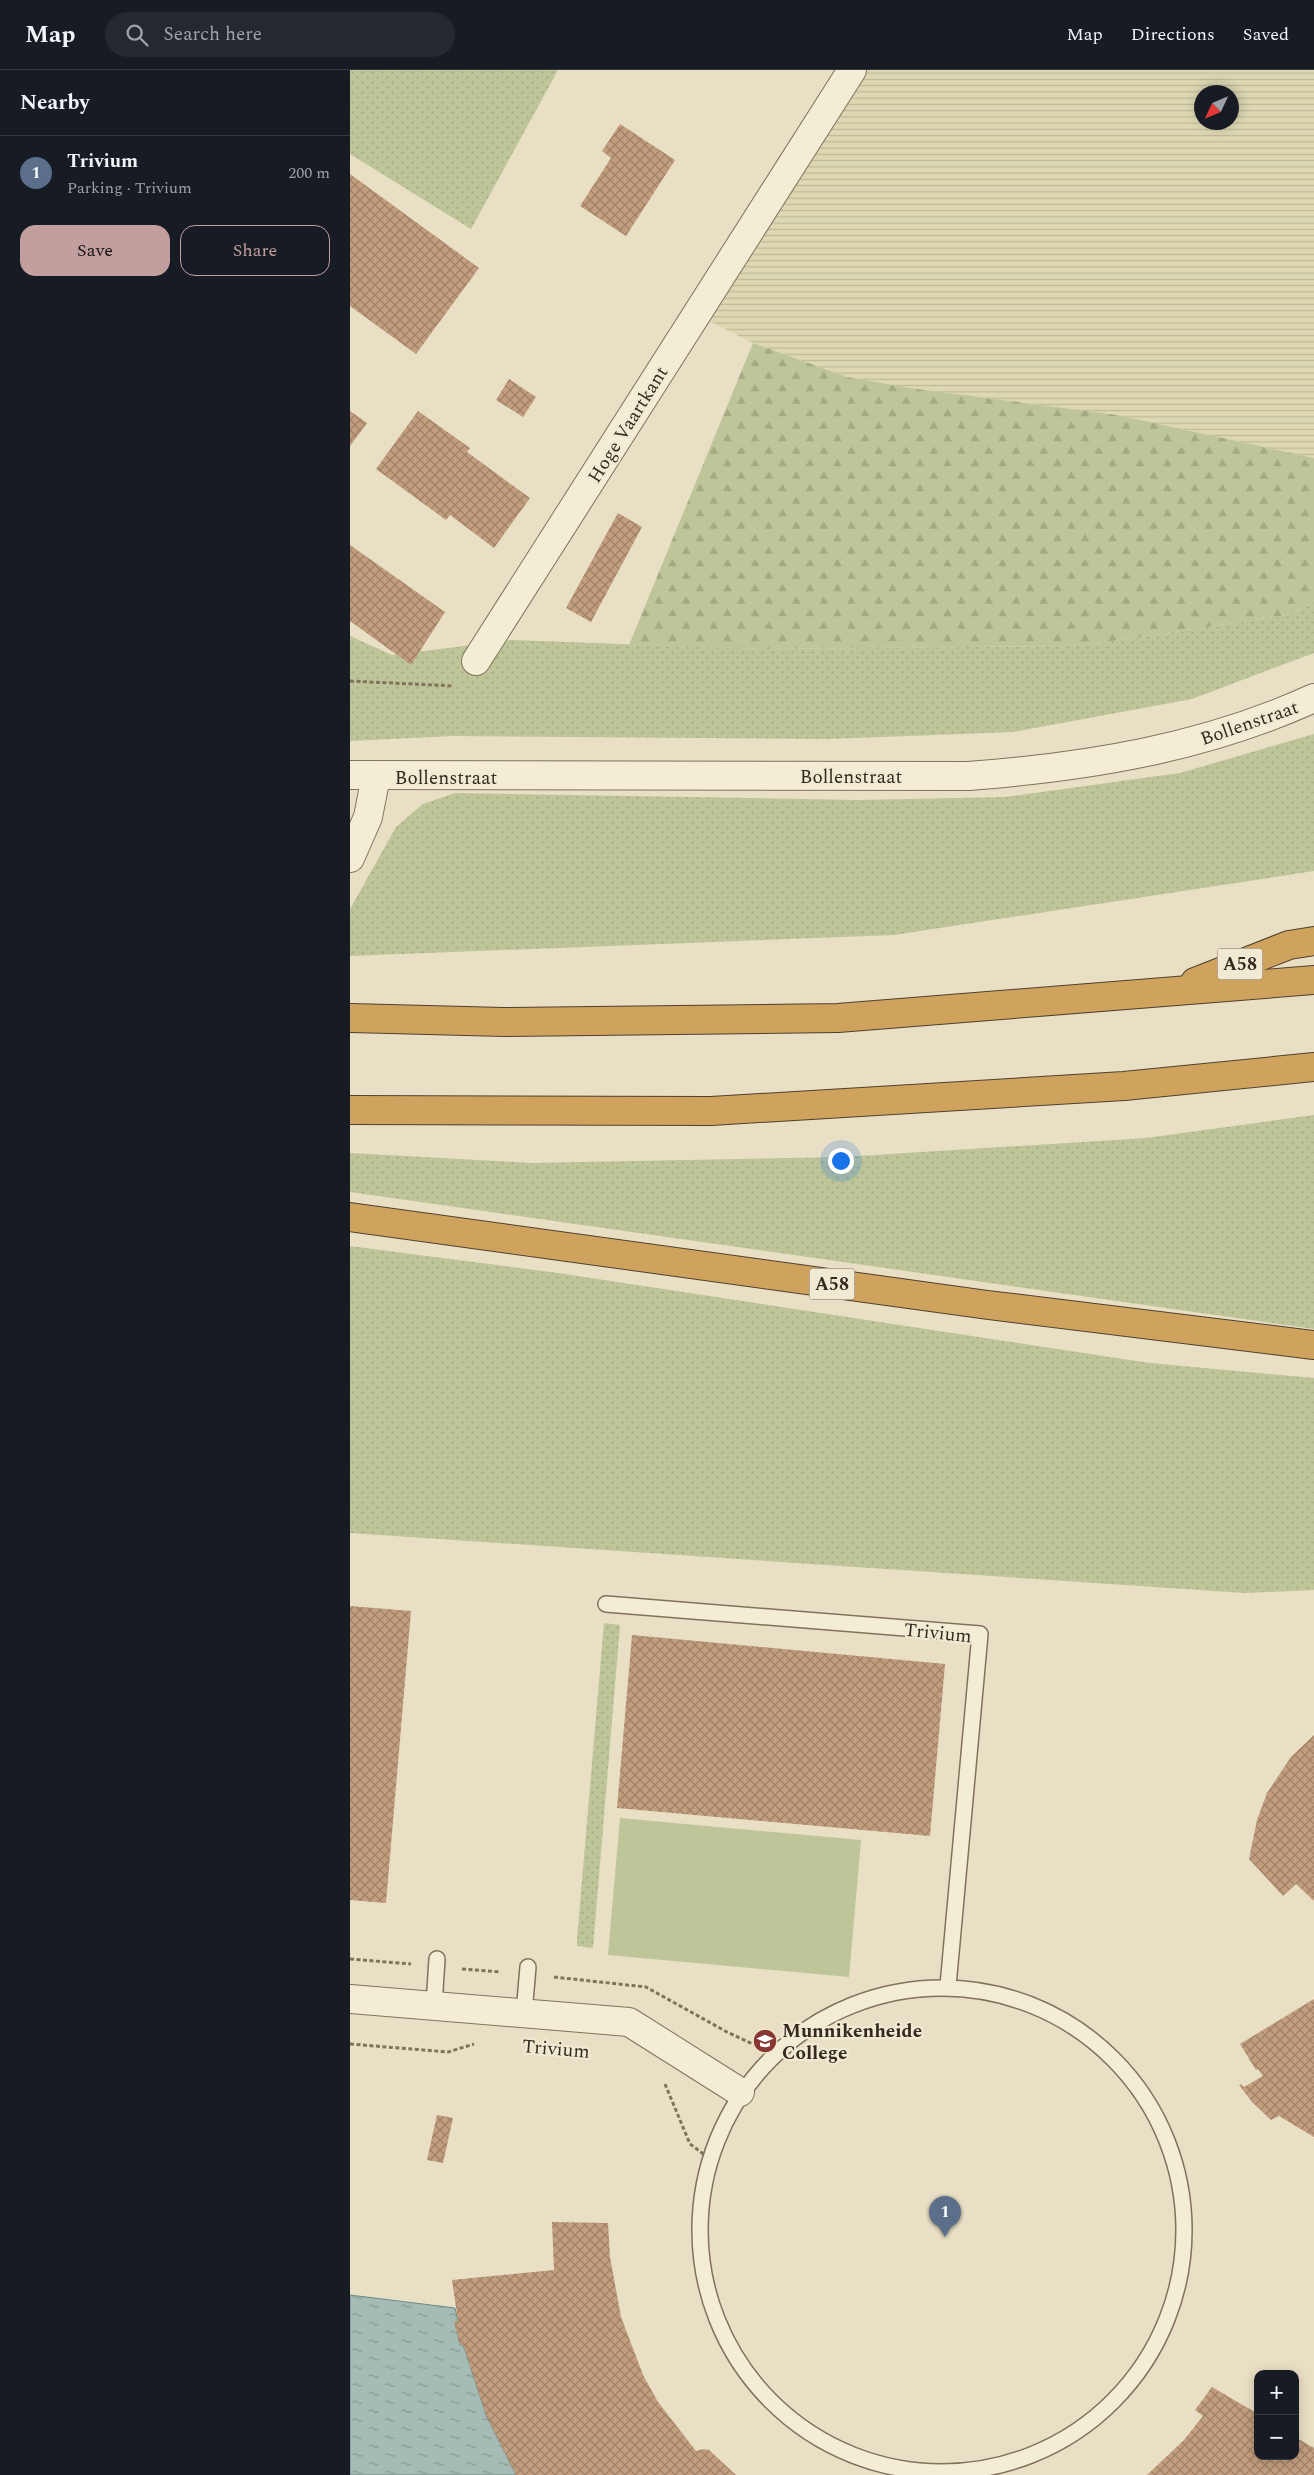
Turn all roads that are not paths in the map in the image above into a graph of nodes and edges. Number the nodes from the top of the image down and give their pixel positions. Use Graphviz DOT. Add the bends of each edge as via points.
graph roads {
  1 [pos="852,70"];
  2 [pos="476,661"];
  3 [pos="1314,698"];
  4 [pos="363,776"];
  5 [pos="350,858"];
  6 [pos="1314,941"];
  7 [pos="1314,980"];
  8 [pos="1167,993"];
  9 [pos="350,1018"];
  10 [pos="1314,1067"];
  11 [pos="350,1110"];
  12 [pos="350,1217"];
  13 [pos="1314,1345"];
  14 [pos="606,1604"];
  15 [pos="438,1959"];
  16 [pos="528,1967"];
  17 [pos="948,1986"];
  18 [pos="350,1999"];
  19 [pos="434,2005"];
  20 [pos="524,2013"];
  21 [pos="740,2092"];
  1 -- 2 [label="street, Hoge Vaartkant"];
  3 -- 4 [label="street, Bollenstraat" via="1247,726 1161,751 1035,771 958,776"];
  4 -- 5 [label="street" via="366,823"];
  6 -- 8 [label="highway, A58" via="1289,945"];
  7 -- 8 [label="highway, A58"];
  8 -- 9 [label="highway, A58" via="838,1018 514,1022"];
  10 -- 11 [label="highway" via="1124,1086 711,1111"];
  12 -- 13 [label="highway, A58" via="988,1305"];
  14 -- 17 [label="lane, Trivium" via="980,1634"];
  15 -- 19 [label="lane"];
  16 -- 20 [label="lane"];
  17 -- 21 [label="lane" via="888,1992 830,2013 780,2047"];
  17 -- 21 [label="lane" via="1021,2000 1088,2036 1141,2089 1174,2156 1186,2229 1175,2302 1142,2369 1092,2423 1027,2459 954,2474 880,2466 812,2436 756,2388 717,2324 699,2252 704,2178 718,2134"];
  18 -- 19 [label="street, Trivium"];
  19 -- 20 [label="street, Trivium"];
  20 -- 21 [label="street, Trivium" via="629,2022"];
}
